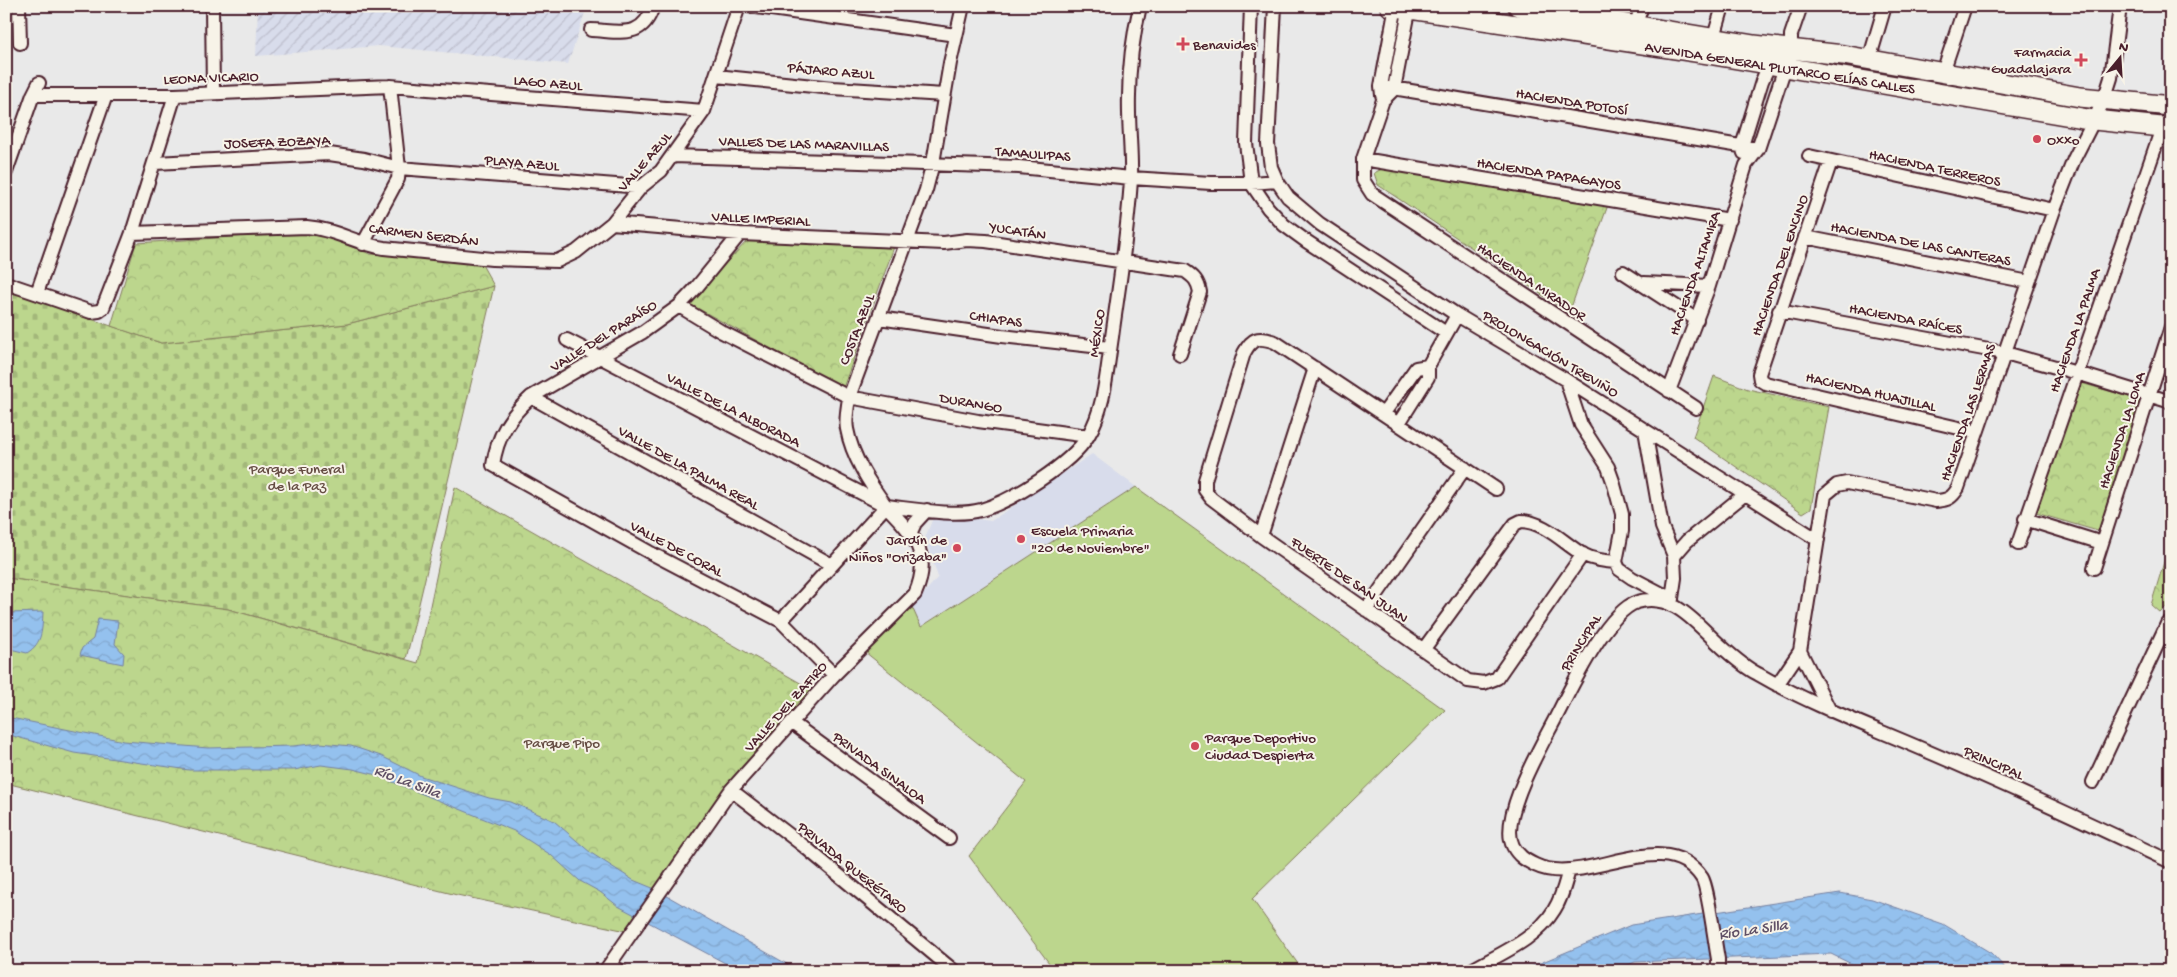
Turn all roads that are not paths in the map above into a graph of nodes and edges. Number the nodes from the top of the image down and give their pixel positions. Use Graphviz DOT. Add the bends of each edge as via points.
graph roads {
  1 [pos="19,6"];
  2 [pos="212,6"];
  3 [pos="653,6"];
  4 [pos="739,6"];
  5 [pos="749,6"];
  6 [pos="963,6"];
  7 [pos="1140,6"];
  8 [pos="1251,6"];
  9 [pos="1275,6"];
  10 [pos="1390,6"];
  11 [pos="1518,6"];
  12 [pos="1642,6"];
  13 [pos="1724,6"];
  14 [pos="1801,6"];
  15 [pos="1885,6"];
  16 [pos="1965,6"];
  17 [pos="2120,6"];
  18 [pos="1403,7"];
  19 [pos="1562,18"];
  20 [pos="1635,26"];
  21 [pos="591,30"];
  22 [pos="956,35"];
  23 [pos="1714,37"];
  24 [pos="20,43"];
  25 [pos="1786,44"];
  26 [pos="1843,55"];
  27 [pos="1869,60"];
  28 [pos="1777,66"];
  29 [pos="1943,72"];
  30 [pos="716,76"];
  31 [pos="1840,76"];
  32 [pos="390,86"];
  33 [pos="1380,86"];
  34 [pos="1394,89"];
  35 [pos="213,93"];
  36 [pos="106,95"];
  37 [pos="175,95"];
  38 [pos="944,95"];
  39 [pos="1383,100"];
  40 [pos="2104,100"];
  41 [pos="2171,106"];
  42 [pos="704,111"];
  43 [pos="2094,120"];
  44 [pos="2167,128"];
  45 [pos="1742,146"];
  46 [pos="1758,149"];
  47 [pos="673,156"];
  48 [pos="1810,156"];
  49 [pos="1363,159"];
  50 [pos="1831,161"];
  51 [pos="154,163"];
  52 [pos="933,163"];
  53 [pos="1746,164"];
  54 [pos="399,168"];
  55 [pos="6,172"];
  56 [pos="1131,178"];
  57 [pos="1277,181"];
  58 [pos="1252,183"];
  59 [pos="642,187"];
  60 [pos="2054,210"];
  61 [pos="1730,220"];
  62 [pos="612,223"];
  63 [pos="132,233"];
  64 [pos="740,234"];
  65 [pos="1806,237"];
  66 [pos="908,241"];
  67 [pos="363,244"];
  68 [pos="1122,261"];
  69 [pos="1623,272"];
  70 [pos="2029,282"];
  71 [pos="6,283"];
  72 [pos="1642,283"];
  73 [pos="1709,286"];
  74 [pos="38,294"];
  75 [pos="679,306"];
  76 [pos="1780,311"];
  77 [pos="1457,315"];
  78 [pos="879,318"];
  79 [pos="1697,320"];
  80 [pos="2171,327"];
  81 [pos="1446,333"];
  82 [pos="567,340"];
  83 [pos="1110,348"];
  84 [pos="1180,354"];
  85 [pos="2005,354"];
  86 [pos="599,357"];
  87 [pos="1428,366"];
  88 [pos="1314,368"];
  89 [pos="2077,372"];
  90 [pos="1566,380"];
  91 [pos="1760,380"];
  92 [pos="1669,391"];
  93 [pos="2150,395"];
  94 [pos="531,397"];
  95 [pos="849,397"];
  96 [pos="2171,402"];
  97 [pos="1696,408"];
  98 [pos="1384,413"];
  99 [pos="1399,423"];
  100 [pos="1645,430"];
  101 [pos="1976,432"];
  102 [pos="1088,436"];
  103 [pos="493,465"];
  104 [pos="1465,468"];
  105 [pos="1496,489"];
  106 [pos="1745,494"];
  107 [pos="886,506"];
  108 [pos="926,510"];
  109 [pos="2025,519"];
  110 [pos="912,532"];
  111 [pos="1260,536"];
  112 [pos="1818,540"];
  113 [pos="2102,543"];
  114 [pos="2018,544"];
  115 [pos="1583,554"];
  116 [pos="1674,556"];
  117 [pos="1616,562"];
  118 [pos="832,565"];
  119 [pos="2094,568"];
  120 [pos="1672,602"];
  121 [pos="1366,610"];
  122 [pos="780,621"];
  123 [pos="2171,621"];
  124 [pos="1423,650"];
  125 [pos="1800,651"];
  126 [pos="834,675"];
  127 [pos="1777,686"];
  128 [pos="1830,711"];
  129 [pos="792,723"];
  130 [pos="2093,782"];
  131 [pos="731,790"];
  132 [pos="949,838"];
  133 [pos="2171,862"];
  134 [pos="1569,870"];
  135 [pos="612,969"];
  136 [pos="954,971"];
  137 [pos="1470,971"];
  138 [pos="1718,971"];
  1 -- 24 [label="street"];
  2 -- 35 [label="street"];
  3 -- 21 [label="street" via="646,23 638,29"];
  4 -- 30 [label="street, VALLE AZUL"];
  5 -- 22 [label="street"];
  6 -- 22 [label="street, COSTA AZUL"];
  7 -- 56 [label="street, MÉXICO" via="1133,35 1128,96"];
  8 -- 58 [label="street" via="1246,143"];
  9 -- 57 [label="street, PROLONGACIÓN TREVIÑO" via="1268,144"];
  10 -- 18 [label="street, AVENIDA GENERAL PLUTARCO ELÍAS CALLES"];
  11 -- 19 [label="street, AVENIDA GENERAL PLUTARCO ELÍAS CALLES"];
  12 -- 20 [label="street"];
  13 -- 23 [label="street"];
  14 -- 25 [label="street"];
  15 -- 27 [label="street"];
  16 -- 29 [label="street"];
  17 -- 40 [label="street, HACIENDA LAS LERMAS" via="2111,78"];
  18 -- 19 [label="street, AVENIDA GENERAL PLUTARCO ELÍAS CALLES"];
  18 -- 33 [label="street"];
  18 -- 34 [label="street"];
  19 -- 20 [label="street, AVENIDA GENERAL PLUTARCO ELÍAS CALLES"];
  19 -- 28 [label="street, AVENIDA GENERAL PLUTARCO ELÍAS CALLES"];
  20 -- 23 [label="street, AVENIDA GENERAL PLUTARCO ELÍAS CALLES"];
  22 -- 38 [label="street, COSTA AZUL"];
  23 -- 25 [label="street, AVENIDA GENERAL PLUTARCO ELÍAS CALLES"];
  25 -- 26 [label="street, AVENIDA GENERAL PLUTARCO ELÍAS CALLES"];
  25 -- 28 [label="street"];
  26 -- 27 [label="street, AVENIDA GENERAL PLUTARCO ELÍAS CALLES"];
  26 -- 31 [label="street"];
  27 -- 29 [label="street, AVENIDA GENERAL PLUTARCO ELÍAS CALLES"];
  28 -- 31 [label="street, AVENIDA GENERAL PLUTARCO ELÍAS CALLES"];
  28 -- 45 [label="street"];
  28 -- 46 [label="street, HACIENDA ALTAMIRA"];
  29 -- 40 [label="street, AVENIDA GENERAL PLUTARCO ELÍAS CALLES"];
  30 -- 38 [label="street, PÁJARO AZUL"];
  30 -- 42 [label="street, VALLE AZUL"];
  31 -- 43 [label="street, AVENIDA GENERAL PLUTARCO ELÍAS CALLES"];
  32 -- 35 [label="street, LEONA VICARIO"];
  32 -- 42 [label="street, LAGO AZUL"];
  32 -- 54 [label="street"];
  33 -- 34 [label="street, HACIENDA POTOSÍ"];
  33 -- 39 [label="street"];
  34 -- 39 [label="street"];
  34 -- 45 [label="street, HACIENDA POTOSÍ"];
  35 -- 37 [label="street, LEONA VICARIO"];
  36 -- 37 [label="street, LEONA VICARIO"];
  36 -- 55 [label="street, LEONA VICARIO" via="36,89"];
  36 -- 74 [label="street"];
  37 -- 51 [label="street"];
  38 -- 52 [label="street, COSTA AZUL"];
  39 -- 49 [label="street"];
  40 -- 41 [label="street, AVENIDA GENERAL PLUTARCO ELÍAS CALLES"];
  40 -- 43 [label="street, HACIENDA LAS LERMAS"];
  42 -- 47 [label="street, VALLE AZUL"];
  43 -- 44 [label="street, AVENIDA GENERAL PLUTARCO ELÍAS CALLES"];
  43 -- 60 [label="street, HACIENDA LAS LERMAS"];
  44 -- 89 [label="street, HACIENDA LA PALMA"];
  45 -- 46 [label="street, HACIENDA POTOSÍ"];
  45 -- 53 [label="street, HACIENDA ALTAMIRA"];
  46 -- 53 [label="street, HACIENDA ALTAMIRA"];
  47 -- 52 [label="street, VALLES DE LAS MARAVILLAS"];
  47 -- 59 [label="street, VALLE AZUL"];
  48 -- 50 [label="street, HACIENDA TERREROS"];
  49 -- 61 [label="street, HACIENDA PAPAGAYOS"];
  49 -- 92 [label="street, HACIENDA MIRADOR" via="1363,180 1372,194"];
  50 -- 60 [label="street, HACIENDA TERREROS"];
  50 -- 65 [label="street, HACIENDA DEL ENCINO"];
  51 -- 54 [label="street, JOSEFA ZOZAYA" via="329,154"];
  51 -- 63 [label="street"];
  52 -- 56 [label="street, TAMAULIPAS" via="1020,167"];
  52 -- 66 [label="street, COSTA AZUL"];
  53 -- 61 [label="street, HACIENDA ALTAMIRA"];
  54 -- 59 [label="street, PLAYA AZUL"];
  54 -- 67 [label="street" via="396,184"];
  56 -- 58 [label="street"];
  56 -- 68 [label="street, MÉXICO"];
  57 -- 58 [label="street"];
  57 -- 77 [label="street, PROLONGACIÓN TREVIÑO" via="1288,197 1320,224"];
  58 -- 81 [label="street" via="1284,225"];
  59 -- 62 [label="street, VALLE AZUL"];
  60 -- 70 [label="street, HACIENDA LAS LERMAS"];
  61 -- 73 [label="street, HACIENDA ALTAMIRA"];
  62 -- 64 [label="street, VALLE IMPERIAL"];
  62 -- 67 [label="street, CARMEN SERDÁN" via="576,252 557,261 492,259"];
  63 -- 67 [label="street, CARMEN SERDÁN" via="308,227 327,229"];
  63 -- 74 [label="street" via="100,311 87,311"];
  64 -- 66 [label="street, VALLE IMPERIAL"];
  64 -- 75 [label="street, VALLE DEL PARAÍSO"];
  65 -- 70 [label="street, HACIENDA DE LAS CANTERAS"];
  65 -- 76 [label="street, HACIENDA DEL ENCINO"];
  66 -- 68 [label="street, YUCATÁN" via="986,241"];
  66 -- 78 [label="street, COSTA AZUL"];
  68 -- 83 [label="street, MÉXICO"];
  68 -- 84 [label="street, YUCATÁN" via="1185,272 1194,276 1199,284 1200,292"];
  69 -- 72 [label="street"];
  70 -- 85 [label="street, HACIENDA LAS LERMAS"];
  71 -- 74 [label="street"];
  72 -- 73 [label="street"];
  72 -- 79 [label="street"];
  73 -- 79 [label="street, HACIENDA ALTAMIRA"];
  75 -- 86 [label="street, VALLE DEL PARAÍSO" via="643,332"];
  75 -- 95 [label="street, DURANGO" via="722,332"];
  76 -- 85 [label="street, HACIENDA RAÍCES"];
  76 -- 91 [label="street, HACIENDA DEL ENCINO" via="1759,374"];
  77 -- 81 [label="street"];
  77 -- 90 [label="street, PROLONGACIÓN TREVIÑO"];
  78 -- 83 [label="street, CHIAPAS"];
  78 -- 95 [label="street, COSTA AZUL"];
  79 -- 92 [label="street, HACIENDA ALTAMIRA"];
  80 -- 93 [label="street, HACIENDA LA LOMA"];
  81 -- 87 [label="street"];
  82 -- 86 [label="street, VALLE DE LA ALBORADA"];
  83 -- 102 [label="street, MÉXICO" via="1103,392"];
  85 -- 89 [label="street, HACIENDA RAÍCES"];
  85 -- 101 [label="street, HACIENDA LAS LERMAS"];
  86 -- 94 [label="street, VALLE DEL PARAÍSO"];
  86 -- 107 [label="street, VALLE DE LA ALBORADA"];
  87 -- 98 [label="street" via="1416,368"];
  87 -- 99 [label="street" via="1428,376"];
  88 -- 98 [label="street"];
  88 -- 111 [label="street"];
  88 -- 111 [label="street, FUERTE DE SAN JUAN" via="1275,342 1258,338 1250,342 1241,362 1205,480 1205,490"];
  89 -- 93 [label="street, HACIENDA RAÍCES"];
  89 -- 109 [label="street, HACIENDA LA PALMA"];
  90 -- 100 [label="street, PROLONGACIÓN TREVIÑO"];
  90 -- 117 [label="street" via="1581,425 1608,467 1613,481 1622,514"];
  91 -- 101 [label="street, HACIENDA HUAJILLAL"];
  92 -- 97 [label="street, HACIENDA MIRADOR"];
  93 -- 96 [label="street, HACIENDA RAÍCES"];
  93 -- 113 [label="street, HACIENDA LA LOMA"];
  94 -- 103 [label="street, VALLE DEL PARAÍSO" via="508,421"];
  94 -- 118 [label="street, VALLE DE LA PALMA REAL"];
  95 -- 102 [label="street, DURANGO" via="978,421"];
  95 -- 107 [label="street, COSTA AZUL" via="847,427 853,450"];
  98 -- 99 [label="street"];
  99 -- 104 [label="street"];
  100 -- 106 [label="street, PROLONGACIÓN TREVIÑO"];
  100 -- 116 [label="street" via="1662,527"];
  101 -- 112 [label="street, HACIENDA LAS LERMAS" via="1953,497 1936,501 1847,483 1837,485 1825,495"];
  102 -- 108 [label="street, MÉXICO" via="1071,456 1005,500 979,511"];
  103 -- 122 [label="street, VALLE DE CORAL"];
  104 -- 105 [label="street"];
  104 -- 121 [label="street"];
  106 -- 112 [label="street, PROLONGACIÓN TREVIÑO"];
  106 -- 116 [label="street" via="1687,541"];
  107 -- 108 [label="street, MÉXICO"];
  107 -- 110 [label="street, VALLE DEL ZAFIRO"];
  107 -- 118 [label="street"];
  108 -- 110 [label="street"];
  109 -- 113 [label="street"];
  109 -- 114 [label="street, HACIENDA LA PALMA"];
  110 -- 126 [label="street, VALLE DEL ZAFIRO" via="922,565 915,594"];
  111 -- 121 [label="street, FUERTE DE SAN JUAN"];
  112 -- 125 [label="street, HACIENDA LAS LERMAS"];
  113 -- 119 [label="street, HACIENDA LA LOMA"];
  115 -- 117 [label="street" via="1593,559"];
  115 -- 124 [label="street" via="1536,524 1521,521 1515,524"];
  115 -- 124 [label="street, FUERTE DE SAN JUAN" via="1497,678 1484,683 1468,681"];
  116 -- 120 [label="street"];
  117 -- 120 [label="street" via="1623,572"];
  118 -- 122 [label="street"];
  120 -- 127 [label="street, PRINCIPAL" via="1748,669"];
  120 -- 134 [label="street, PRINCIPAL" via="1637,602 1623,609 1610,623 1571,688 1514,806 1509,831 1512,844 1521,858 1540,868"];
  121 -- 124 [label="street, FUERTE DE SAN JUAN"];
  122 -- 126 [label="street, VALLE DE CORAL"];
  123 -- 130 [label="street"];
  125 -- 127 [label="street, HACIENDA LAS LERMAS"];
  125 -- 128 [label="street"];
  126 -- 129 [label="street, VALLE DEL ZAFIRO"];
  127 -- 128 [label="street, PRINCIPAL"];
  128 -- 133 [label="street, PRINCIPAL" via="2000,782"];
  129 -- 131 [label="street, VALLE DEL ZAFIRO"];
  129 -- 132 [label="street, PRIVADA SINALOA"];
  131 -- 135 [label="street, VALLE DEL ZAFIRO" via="631,932"];
  131 -- 136 [label="street, PRIVADA QUERÉTARO"];
  134 -- 137 [label="street" via="1554,911 1528,938"];
  134 -- 138 [label="street, PRINCIPAL" via="1638,856 1660,855 1685,863 1703,880"];
}
